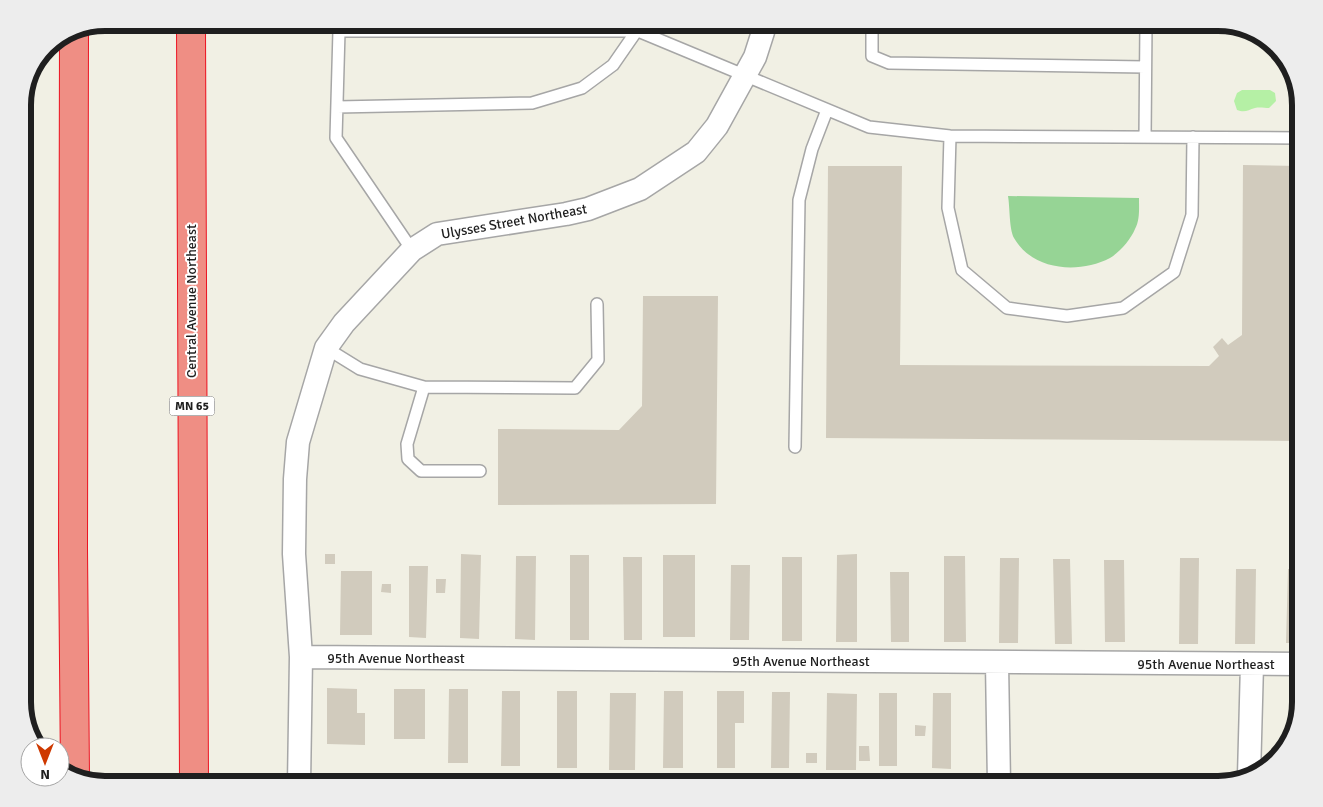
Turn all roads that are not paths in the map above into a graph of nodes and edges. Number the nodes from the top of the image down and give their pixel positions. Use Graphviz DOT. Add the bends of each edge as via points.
graph roads {
  1 [pos="191,31"];
  2 [pos="339,31"];
  3 [pos="637,31"];
  4 [pos="646,31"];
  5 [pos="762,31"];
  6 [pos="872,31"];
  7 [pos="1146,31"];
  8 [pos="74,39"];
  9 [pos="1145,67"];
  10 [pos="746,75"];
  11 [pos="337,107"];
  12 [pos="827,110"];
  13 [pos="950,136"];
  14 [pos="1145,137"];
  15 [pos="1193,137"];
  16 [pos="1292,138"];
  17 [pos="412,250"];
  18 [pos="597,304"];
  19 [pos="326,348"];
  20 [pos="424,387"];
  21 [pos="795,447"];
  22 [pos="480,471"];
  23 [pos="301,658"];
  24 [pos="997,663"];
  25 [pos="1252,664"];
  26 [pos="1292,664"];
  27 [pos="75,769"];
  28 [pos="1249,769"];
  29 [pos="194,776"];
  30 [pos="299,776"];
  31 [pos="999,776"];
  1 -- 29 [label="highway, Central Avenue Northeast / MN 65"];
  2 -- 11 [label="lane"];
  3 -- 11 [label="lane" via="613,65 582,88 532,103"];
  4 -- 10 [label="lane"];
  5 -- 10 [label="street, Ulysses Street Northeast"];
  6 -- 9 [label="lane" via="872,56 888,63"];
  7 -- 9 [label="lane"];
  8 -- 27 [label="highway"];
  9 -- 14 [label="lane"];
  10 -- 12 [label="lane"];
  10 -- 17 [label="street, Ulysses Street Northeast" via="717,126 696,152 640,189 566,214 437,234"];
  11 -- 17 [label="lane" via="336,138"];
  12 -- 13 [label="lane" via="869,127"];
  12 -- 21 [label="lane" via="812,149 799,200"];
  13 -- 14 [label="lane"];
  13 -- 15 [label="lane" via="948,208 962,270 1007,308 1067,316 1123,308 1174,272 1192,215"];
  14 -- 15 [label="lane"];
  15 -- 16 [label="lane"];
  17 -- 19 [label="street, Ulysses Street Northeast" via="344,323"];
  18 -- 20 [label="lane" via="598,360 575,388"];
  19 -- 20 [label="lane" via="360,369"];
  19 -- 23 [label="street, Ulysses Street Northeast" via="298,442 294,554"];
  20 -- 22 [label="lane" via="407,444 408,460 421,471"];
  23 -- 24 [label="street, 95th Avenue Northeast"];
  23 -- 30 [label="street, Ulysses Street Northeast"];
  24 -- 25 [label="street, 95th Avenue Northeast"];
  24 -- 31 [label="street"];
  25 -- 26 [label="street, 95th Avenue Northeast"];
  25 -- 28 [label="street"];
}
